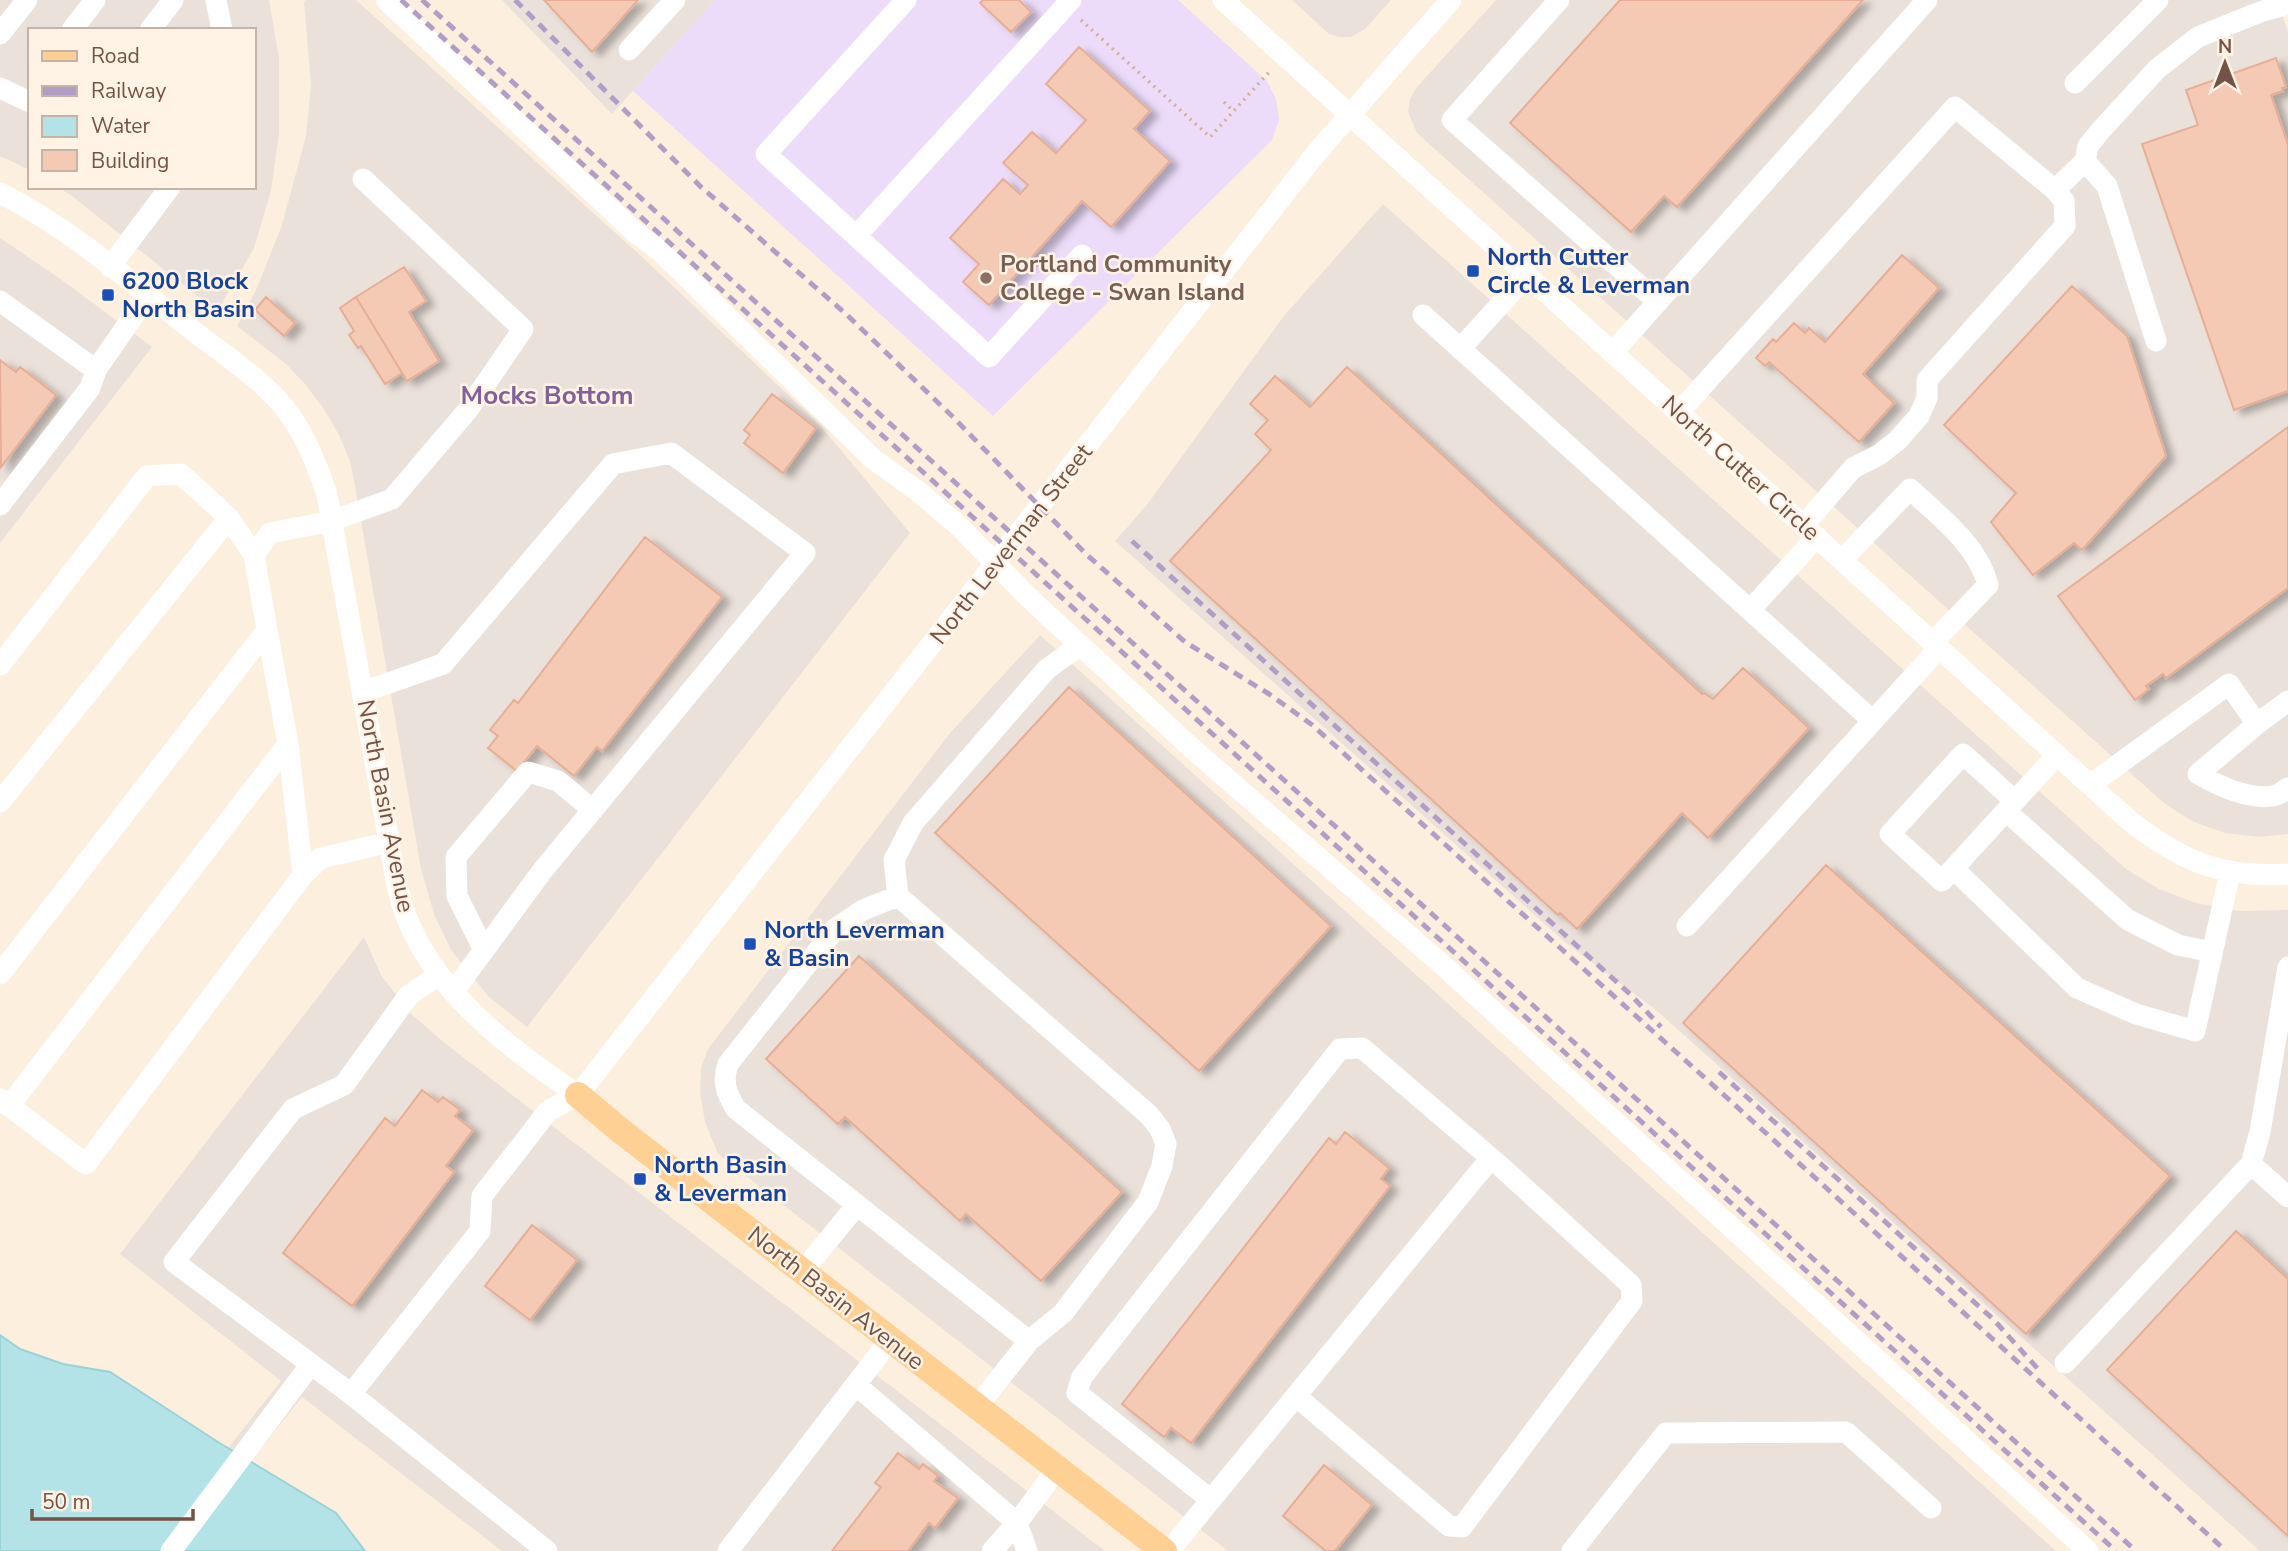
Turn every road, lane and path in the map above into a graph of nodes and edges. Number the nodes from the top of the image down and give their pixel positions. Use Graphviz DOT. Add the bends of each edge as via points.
graph roads {
  1 [pos="27,0"];
  2 [pos="95,0"];
  3 [pos="173,0"];
  4 [pos="216,0"];
  5 [pos="386,0"];
  6 [pos="675,0"];
  7 [pos="906,0"];
  8 [pos="1223,0"];
  9 [pos="1451,0"];
  10 [pos="1559,0"];
  11 [pos="1927,0"];
  12 [pos="2158,0"];
  13 [pos="1068,3"];
  14 [pos="2288,4"];
  15 [pos="74,28"];
  16 [pos="151,28"];
  17 [pos="221,28"];
  18 [pos="0,34"];
  19 [pos="629,50"];
  20 [pos="1285,55"];
  21 [pos="2075,83"];
  22 [pos="0,88"];
  23 [pos="27,95"];
  24 [pos="1224,102"];
  25 [pos="1234,111"];
  26 [pos="1349,113"];
  27 [pos="2085,161"];
  28 [pos="363,179"];
  29 [pos="168,189"];
  30 [pos="2055,190"];
  31 [pos="0,193"];
  32 [pos="856,236"];
  33 [pos="1082,255"];
  34 [pos="110,267"];
  35 [pos="1527,275"];
  36 [pos="148,295"];
  37 [pos="0,301"];
  38 [pos="1658,302"];
  39 [pos="1423,315"];
  40 [pos="2157,341"];
  41 [pos="1460,349"];
  42 [pos="1613,352"];
  43 [pos="96,370"];
  44 [pos="1679,412"];
  45 [pos="2,499"];
  46 [pos="229,518"];
  47 [pos="332,521"];
  48 [pos="1810,531"];
  49 [pos="254,555"];
  50 [pos="1842,560"];
  51 [pos="1751,610"];
  52 [pos="267,630"];
  53 [pos="1080,645"];
  54 [pos="1936,645"];
  55 [pos="0,665"];
  56 [pos="363,692"];
  57 [pos="2288,701"];
  58 [pos="1873,721"];
  59 [pos="2256,724"];
  60 [pos="288,744"];
  61 [pos="2057,755"];
  62 [pos="2090,785"];
  63 [pos="2288,788"];
  64 [pos="0,802"];
  65 [pos="2011,806"];
  66 [pos="593,810"];
  67 [pos="390,842"];
  68 [pos="1954,869"];
  69 [pos="2230,872"];
  70 [pos="2288,874"];
  71 [pos="303,875"];
  72 [pos="898,896"];
  73 [pos="1686,926"];
  74 [pos="484,950"];
  75 [pos="2212,952"];
  76 [pos="2288,969"];
  77 [pos="0,974"];
  78 [pos="439,975"];
  79 [pos="453,992"];
  80 [pos="578,1095"];
  81 [pos="5,1102"];
  82 [pos="1490,1159"];
  83 [pos="2251,1164"];
  84 [pos="2288,1197"];
  85 [pos="857,1205"];
  86 [pos="802,1272"];
  87 [pos="890,1340"];
  88 [pos="1029,1341"];
  89 [pos="2065,1363"];
  90 [pos="311,1364"];
  91 [pos="856,1385"];
  92 [pos="351,1394"];
  93 [pos="1297,1397"];
  94 [pos="977,1407"];
  95 [pos="1057,1469"];
  96 [pos="1211,1500"];
  97 [pos="1931,1507"];
  98 [pos="1017,1523"];
  99 [pos="171,1551"];
  100 [pos="547,1551"];
  101 [pos="728,1551"];
  102 [pos="992,1551"];
  103 [pos="1027,1551"];
  104 [pos="1166,1551"];
  105 [pos="1572,1551"];
  106 [pos="2088,1551"];
  1 -- 18 [label="street"];
  2 -- 15 [label="street"];
  3 -- 16 [label="street"];
  4 -- 17 [label="street"];
  5 -- 53 [label="street" via="668,259 873,459 961,528"];
  6 -- 19 [label="street"];
  7 -- 32 [label="street" via="766,154"];
  8 -- 20 [label="street, North Cutter Circle"];
  9 -- 26 [label="street, North Leverman Street"];
  10 -- 38 [label="street" via="1452,120"];
  11 -- 38 [label="street"];
  12 -- 21 [label="street"];
  13 -- 25 [label="path" via="1210,137"];
  13 -- 32 [label="street"];
  14 -- 27 [label="street" via="2198,37 2157,69 2101,130 2088,146"];
  20 -- 25 [label="path"];
  20 -- 26 [label="street, North Cutter Circle"];
  22 -- 23 [label="street"];
  24 -- 25 [label="path"];
  26 -- 35 [label="street, North Cutter Circle"];
  26 -- 80 [label="street, North Leverman Street"];
  27 -- 30 [label="street"];
  27 -- 40 [label="street" via="2107,186"];
  28 -- 47 [label="street" via="523,329 467,411 392,499"];
  29 -- 34 [label="street"];
  30 -- 44 [label="street" via="1955,107"];
  30 -- 48 [label="street" via="2064,201 2065,226 1927,380 1927,398 1919,416 1879,455 1853,468"];
  31 -- 34 [label="street, North Basin Avenue" via="49,220"];
  32 -- 33 [label="street" via="989,357"];
  34 -- 36 [label="street, North Basin Avenue"];
  35 -- 41 [label="street"];
  35 -- 42 [label="street, North Cutter Circle"];
  36 -- 43 [label="street"];
  36 -- 47 [label="street, North Basin Avenue" via="278,400 312,454"];
  37 -- 43 [label="street"];
  38 -- 42 [label="street"];
  39 -- 41 [label="street"];
  41 -- 51 [label="street"];
  42 -- 44 [label="street, North Cutter Circle"];
  43 -- 45 [label="street" via="90,388"];
  44 -- 48 [label="street, North Cutter Circle"];
  46 -- 49 [label="street"];
  46 -- 55 [label="street" via="180,474 147,476"];
  46 -- 64 [label="street"];
  47 -- 49 [label="street" via="270,533"];
  47 -- 56 [label="street, North Basin Avenue"];
  48 -- 50 [label="street, North Cutter Circle"];
  48 -- 51 [label="street"];
  49 -- 52 [label="street"];
  50 -- 54 [label="street, North Cutter Circle"];
  50 -- 54 [label="street" via="1910,489 1956,532 1984,569 1989,585"];
  51 -- 58 [label="street"];
  52 -- 60 [label="street"];
  52 -- 77 [label="street"];
  53 -- 72 [label="street" via="1047,669 914,823 894,860"];
  53 -- 106 [label="street" via="1438,961"];
  54 -- 58 [label="street"];
  54 -- 61 [label="street, North Cutter Circle"];
  56 -- 66 [label="street" via="443,664 613,464 671,453 805,553"];
  56 -- 67 [label="street, North Basin Avenue"];
  57 -- 59 [label="street"];
  58 -- 73 [label="street"];
  59 -- 62 [label="street" via="2229,684"];
  59 -- 63 [label="street" via="2198,774 2250,795 2274,796"];
  60 -- 71 [label="street"];
  60 -- 81 [label="street"];
  61 -- 62 [label="street, North Cutter Circle"];
  61 -- 65 [label="street"];
  62 -- 69 [label="street, North Cutter Circle" via="2158,843 2195,863"];
  65 -- 68 [label="street"];
  65 -- 68 [label="street" via="1963,754 1890,834 1942,881"];
  65 -- 75 [label="street" via="2128,920 2178,945"];
  66 -- 74 [label="street"];
  66 -- 74 [label="street" via="558,780 528,772 456,857 457,896"];
  67 -- 71 [label="street" via="321,858"];
  67 -- 78 [label="street, North Basin Avenue" via="401,903"];
  68 -- 75 [label="street" via="2077,988 2136,1014 2195,1031"];
  69 -- 70 [label="street, North Cutter Circle"];
  69 -- 75 [label="street"];
  71 -- 81 [label="street" via="86,1164"];
  72 -- 85 [label="street" via="863,910 835,929 725,1073 727,1095 736,1109"];
  72 -- 88 [label="street" via="1149,1115 1166,1144 1148,1202 1063,1312"];
  74 -- 79 [label="street"];
  76 -- 83 [label="street"];
  78 -- 79 [label="street, North Basin Avenue"];
  78 -- 90 [label="street" via="409,995 344,1084 293,1109 174,1262"];
  79 -- 80 [label="street, North Basin Avenue" via="504,1040"];
  80 -- 86 [label="main road, North Basin Avenue"];
  80 -- 92 [label="street" via="548,1111 482,1196 480,1231"];
  82 -- 93 [label="street"];
  82 -- 93 [label="street" via="1631,1285 1632,1301 1462,1527 1449,1526"];
  82 -- 96 [label="street" via="1362,1048 1340,1049 1082,1377 1077,1393"];
  83 -- 84 [label="street"];
  83 -- 89 [label="street"];
  85 -- 86 [label="street"];
  85 -- 88 [label="street"];
  86 -- 87 [label="main road, North Basin Avenue"];
  87 -- 91 [label="street"];
  87 -- 94 [label="main road, North Basin Avenue"];
  88 -- 94 [label="street"];
  90 -- 92 [label="street"];
  90 -- 99 [label="street"];
  91 -- 98 [label="street"];
  91 -- 101 [label="street"];
  92 -- 100 [label="street"];
  93 -- 96 [label="street"];
  94 -- 95 [label="main road, North Basin Avenue"];
  95 -- 98 [label="street"];
  95 -- 104 [label="main road, North Basin Avenue"];
  96 -- 104 [label="street"];
  97 -- 105 [label="street" via="1846,1432 1666,1433"];
  98 -- 102 [label="street"];
  98 -- 103 [label="street"];
}
